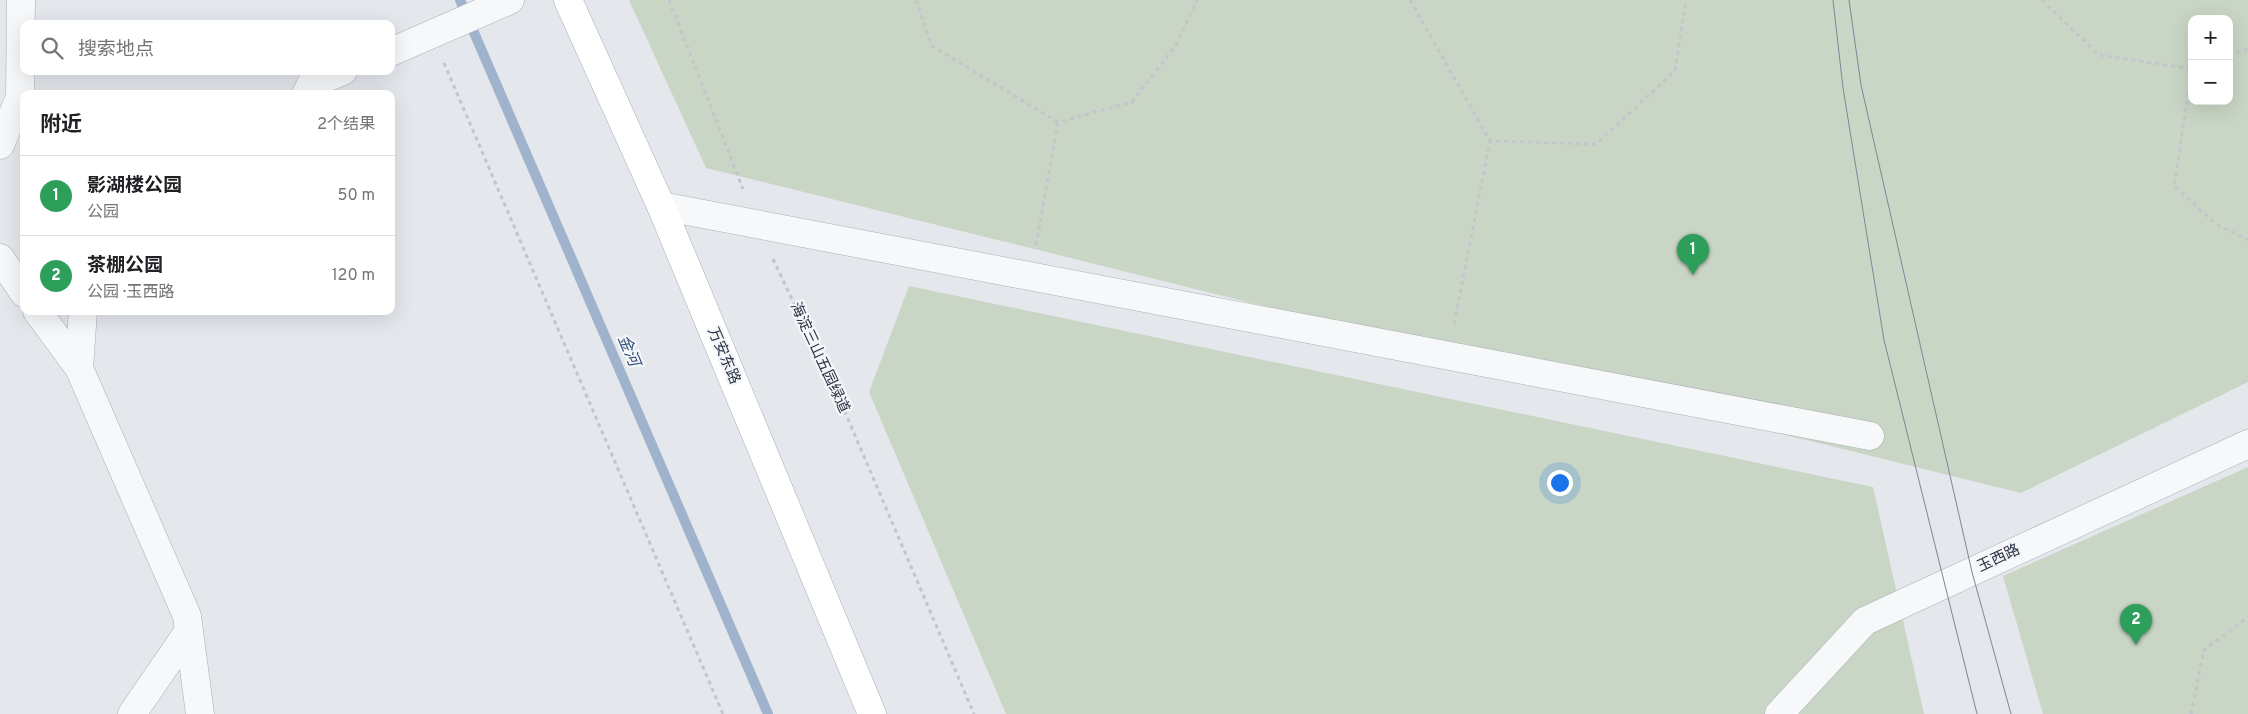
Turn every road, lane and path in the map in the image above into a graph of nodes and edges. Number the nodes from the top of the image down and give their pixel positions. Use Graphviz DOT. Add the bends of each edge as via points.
graph roads {
  1 [pos="21,0"];
  2 [pos="568,0"];
  3 [pos="669,0"];
  4 [pos="916,0"];
  5 [pos="1197,0"];
  6 [pos="1410,0"];
  7 [pos="1686,0"];
  8 [pos="2042,0"];
  9 [pos="504,3"];
  10 [pos="21,20"];
  11 [pos="426,37"];
  12 [pos="2248,49"];
  13 [pos="395,50"];
  14 [pos="2233,55"];
  15 [pos="2188,68"];
  16 [pos="22,75"];
  17 [pos="333,75"];
  18 [pos="22,90"];
  19 [pos="308,90"];
  20 [pos="2188,95"];
  21 [pos="20,103"];
  22 [pos="1058,122"];
  23 [pos="1490,141"];
  24 [pos="0,145"];
  25 [pos="661,206"];
  26 [pos="757,224"];
  27 [pos="2248,240"];
  28 [pos="0,258"];
  29 [pos="1030,276"];
  30 [pos="20,287"];
  31 [pos="40,315"];
  32 [pos="84,315"];
  33 [pos="1448,356"];
  34 [pos="79,368"];
  35 [pos="1870,436"];
  36 [pos="2248,444"];
  37 [pos="2248,617"];
  38 [pos="189,631"];
  39 [pos="132,714"];
  40 [pos="200,714"];
  41 [pos="722,714"];
  42 [pos="872,714"];
  43 [pos="974,714"];
  44 [pos="1780,714"];
  45 [pos="2191,714"];
  1 -- 10 [label="street"];
  2 -- 25 [label="street, 万安东路"];
  3 -- 26 [label="path, 海淀三山五园绿道"];
  4 -- 22 [label="path" via="932,46"];
  5 -- 22 [label="path" via="1176,45 1132,102"];
  6 -- 23 [label="path"];
  7 -- 23 [label="path" via="1675,71 1596,144"];
  8 -- 15 [label="path" via="2099,55"];
  9 -- 11 [label="street"];
  11 -- 13 [label="street"];
  11 -- 41 [label="path"];
  12 -- 14 [label="path"];
  16 -- 18 [label="street"];
  17 -- 19 [label="street" via="311,84"];
  20 -- 27 [label="path" via="2174,186 2216,224"];
  21 -- 24 [label="street"];
  22 -- 29 [label="path"];
  23 -- 33 [label="path"];
  25 -- 26 [label="street"];
  25 -- 42 [label="street, 万安东路"];
  26 -- 29 [label="street"];
  26 -- 43 [label="path, 海淀三山五园绿道" via="845,412"];
  28 -- 30 [label="street"];
  29 -- 33 [label="street"];
  31 -- 34 [label="street"];
  32 -- 34 [label="street"];
  33 -- 35 [label="street"];
  34 -- 38 [label="street" via="187,616"];
  36 -- 44 [label="street, 玉西路" via="1865,621"];
  37 -- 45 [label="path" via="2204,650"];
  38 -- 39 [label="street"];
  38 -- 40 [label="street"];
}
